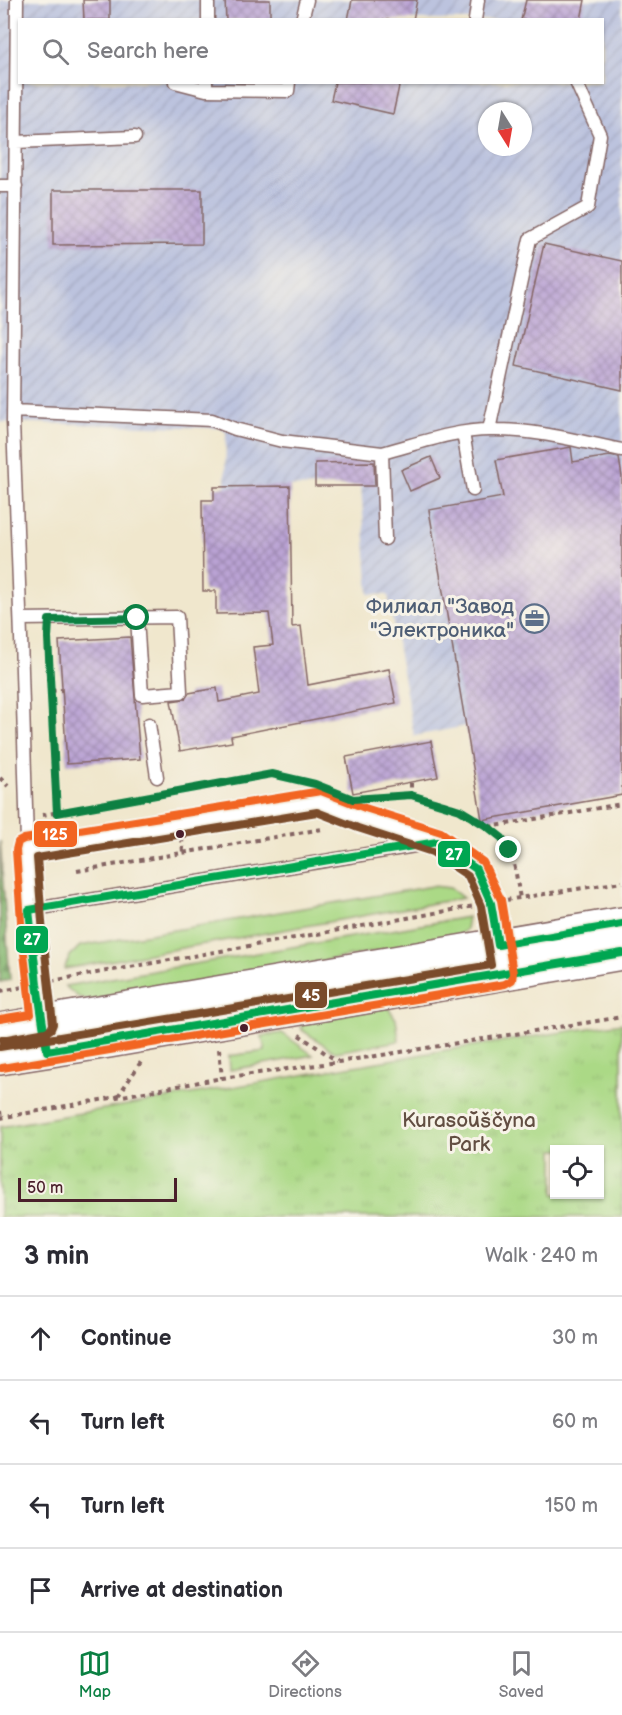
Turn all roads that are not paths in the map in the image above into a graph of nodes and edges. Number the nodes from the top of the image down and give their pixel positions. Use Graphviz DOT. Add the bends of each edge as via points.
graph roads {
  1 [pos="17,0"];
  2 [pos="208,0"];
  3 [pos="306,0"];
  4 [pos="478,0"];
  5 [pos="208,18"];
  6 [pos="302,18"];
  7 [pos="475,18"];
  8 [pos="18,67"];
  9 [pos="190,84"];
  10 [pos="289,84"];
  11 [pos="577,84"];
  12 [pos="206,86"];
  13 [pos="135,137"];
  14 [pos="16,142"];
  15 [pos="0,186"];
  16 [pos="16,186"];
  17 [pos="13,411"];
  18 [pos="489,430"];
  19 [pos="463,433"];
  20 [pos="622,450"];
  21 [pos="382,453"];
  22 [pos="473,490"];
  23 [pos="385,539"];
  24 [pos="137,618"];
  25 [pos="21,620"];
  26 [pos="149,724"];
  27 [pos="157,777"];
  28 [pos="437,842"];
  29 [pos="26,849"];
  30 [pos="29,910"];
  31 [pos="622,924"];
  32 [pos="498,945"];
  33 [pos="622,953"];
  34 [pos="43,1022"];
  35 [pos="0,1030"];
  36 [pos="0,1058"];
  1 -- 8 [label="lane"];
  2 -- 5 [label="lane"];
  3 -- 6 [label="lane"];
  4 -- 7 [label="lane"];
  8 -- 14 [label="lane"];
  9 -- 12 [label="lane"];
  10 -- 12 [label="lane" via="288,91"];
  11 -- 18 [label="lane" via="600,135 588,207 530,239"];
  13 -- 14 [label="lane"];
  14 -- 16 [label="lane"];
  15 -- 16 [label="lane"];
  16 -- 17 [label="lane"];
  17 -- 21 [label="lane" via="212,420 282,441"];
  17 -- 25 [label="lane"];
  18 -- 19 [label="lane"];
  18 -- 20 [label="lane" via="537,433"];
  19 -- 21 [label="lane"];
  19 -- 22 [label="lane"];
  21 -- 23 [label="lane"];
  24 -- 24 [label="lane" via="177,617 181,692 142,695"];
  24 -- 25 [label="lane"];
  25 -- 29 [label="lane"];
  26 -- 27 [label="lane"];
  28 -- 29 [label="lane" via="318,801"];
  28 -- 30 [label="lane"];
  28 -- 32 [label="lane" via="476,869 490,903"];
  29 -- 30 [label="lane"];
  30 -- 34 [label="lane"];
  31 -- 32 [label="main road"];
  32 -- 34 [label="main road"];
  33 -- 36 [label="main road"];
  34 -- 35 [label="main road"];
}
